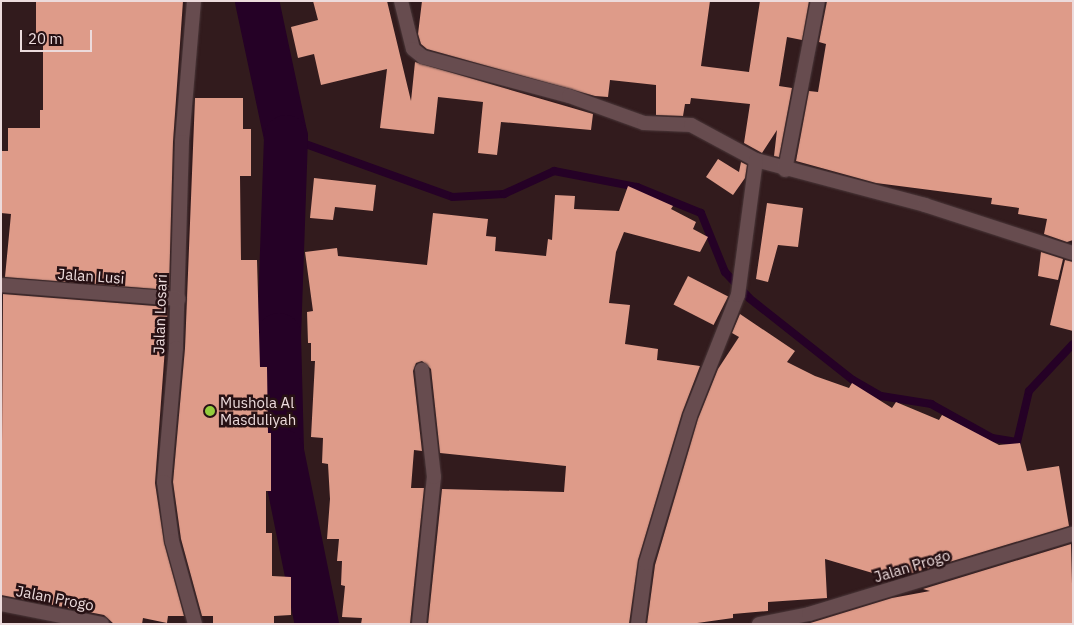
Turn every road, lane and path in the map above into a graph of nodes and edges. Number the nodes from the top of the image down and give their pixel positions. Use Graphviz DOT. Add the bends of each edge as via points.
graph roads {
  1 [pos="194,1"];
  2 [pos="401,1"];
  3 [pos="818,1"];
  4 [pos="756,160"];
  5 [pos="785,170"];
  6 [pos="1073,253"];
  7 [pos="1,285"];
  8 [pos="178,299"];
  9 [pos="422,370"];
  10 [pos="1073,534"];
  11 [pos="1,604"];
  12 [pos="102,624"];
  13 [pos="195,624"];
  14 [pos="419,624"];
  15 [pos="638,624"];
  16 [pos="759,624"];
  1 -- 8 [label="street, Jalan Losari" via="182,142"];
  2 -- 4 [label="street" via="413,48 422,57 569,96 644,123 691,125"];
  3 -- 5 [label="street"];
  4 -- 5 [label="street"];
  4 -- 15 [label="street" via="738,294 690,416 646,563"];
  5 -- 6 [label="street" via="925,205"];
  7 -- 8 [label="street, Jalan Lusi"];
  8 -- 13 [label="street, Jalan Losari" via="164,482 172,541"];
  9 -- 14 [label="street" via="434,477"];
  10 -- 16 [label="street, Jalan Progo" via="809,614"];
  11 -- 12 [label="street, Jalan Progo"];
}
